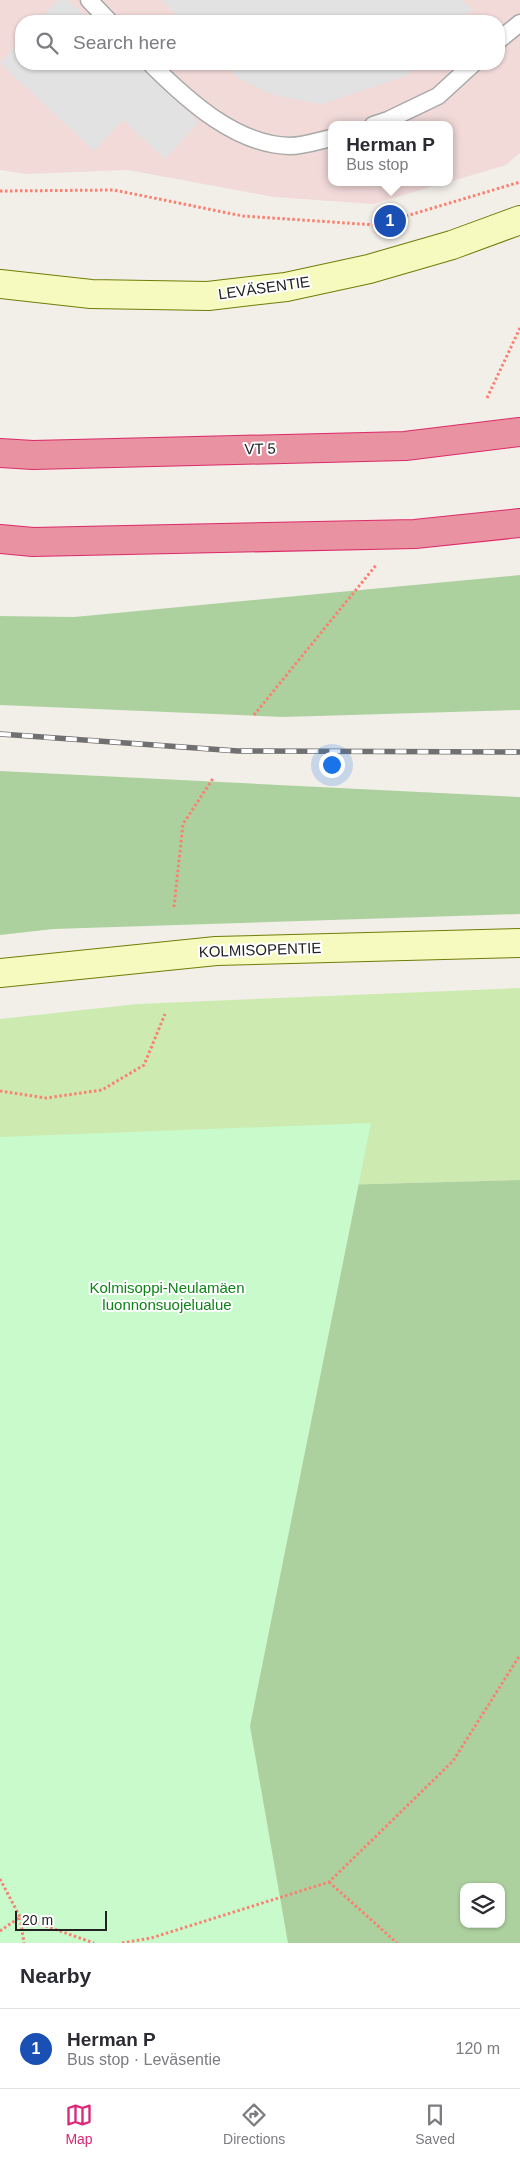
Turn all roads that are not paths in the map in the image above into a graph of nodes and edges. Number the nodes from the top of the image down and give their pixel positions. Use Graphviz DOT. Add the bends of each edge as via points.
graph roads {
  1 [pos="89,0"];
  2 [pos="103,15"];
  3 [pos="520,22"];
  4 [pos="505,35"];
  5 [pos="158,70"];
  6 [pos="466,70"];
  7 [pos="385,121"];
  8 [pos="328,139"];
  9 [pos="520,220"];
  10 [pos="0,284"];
  11 [pos="520,432"];
  12 [pos="0,453"];
  13 [pos="520,523"];
  14 [pos="0,539"];
  15 [pos="520,943"];
  16 [pos="0,973"];
  1 -- 2 [label="lane"];
  3 -- 4 [label="lane"];
  5 -- 8 [label="lane" via="216,121 254,140 290,146"];
  6 -- 7 [label="lane" via="438,96"];
  9 -- 10 [label="main road, LEVÄSENTIE" via="378,267 286,287 208,296 90,294"];
  11 -- 12 [label="highway, VT 5" via="405,446"];
  13 -- 14 [label="highway" via="415,534 33,542"];
  15 -- 16 [label="main road, KOLMISOPENTIE" via="216,951"];
}
